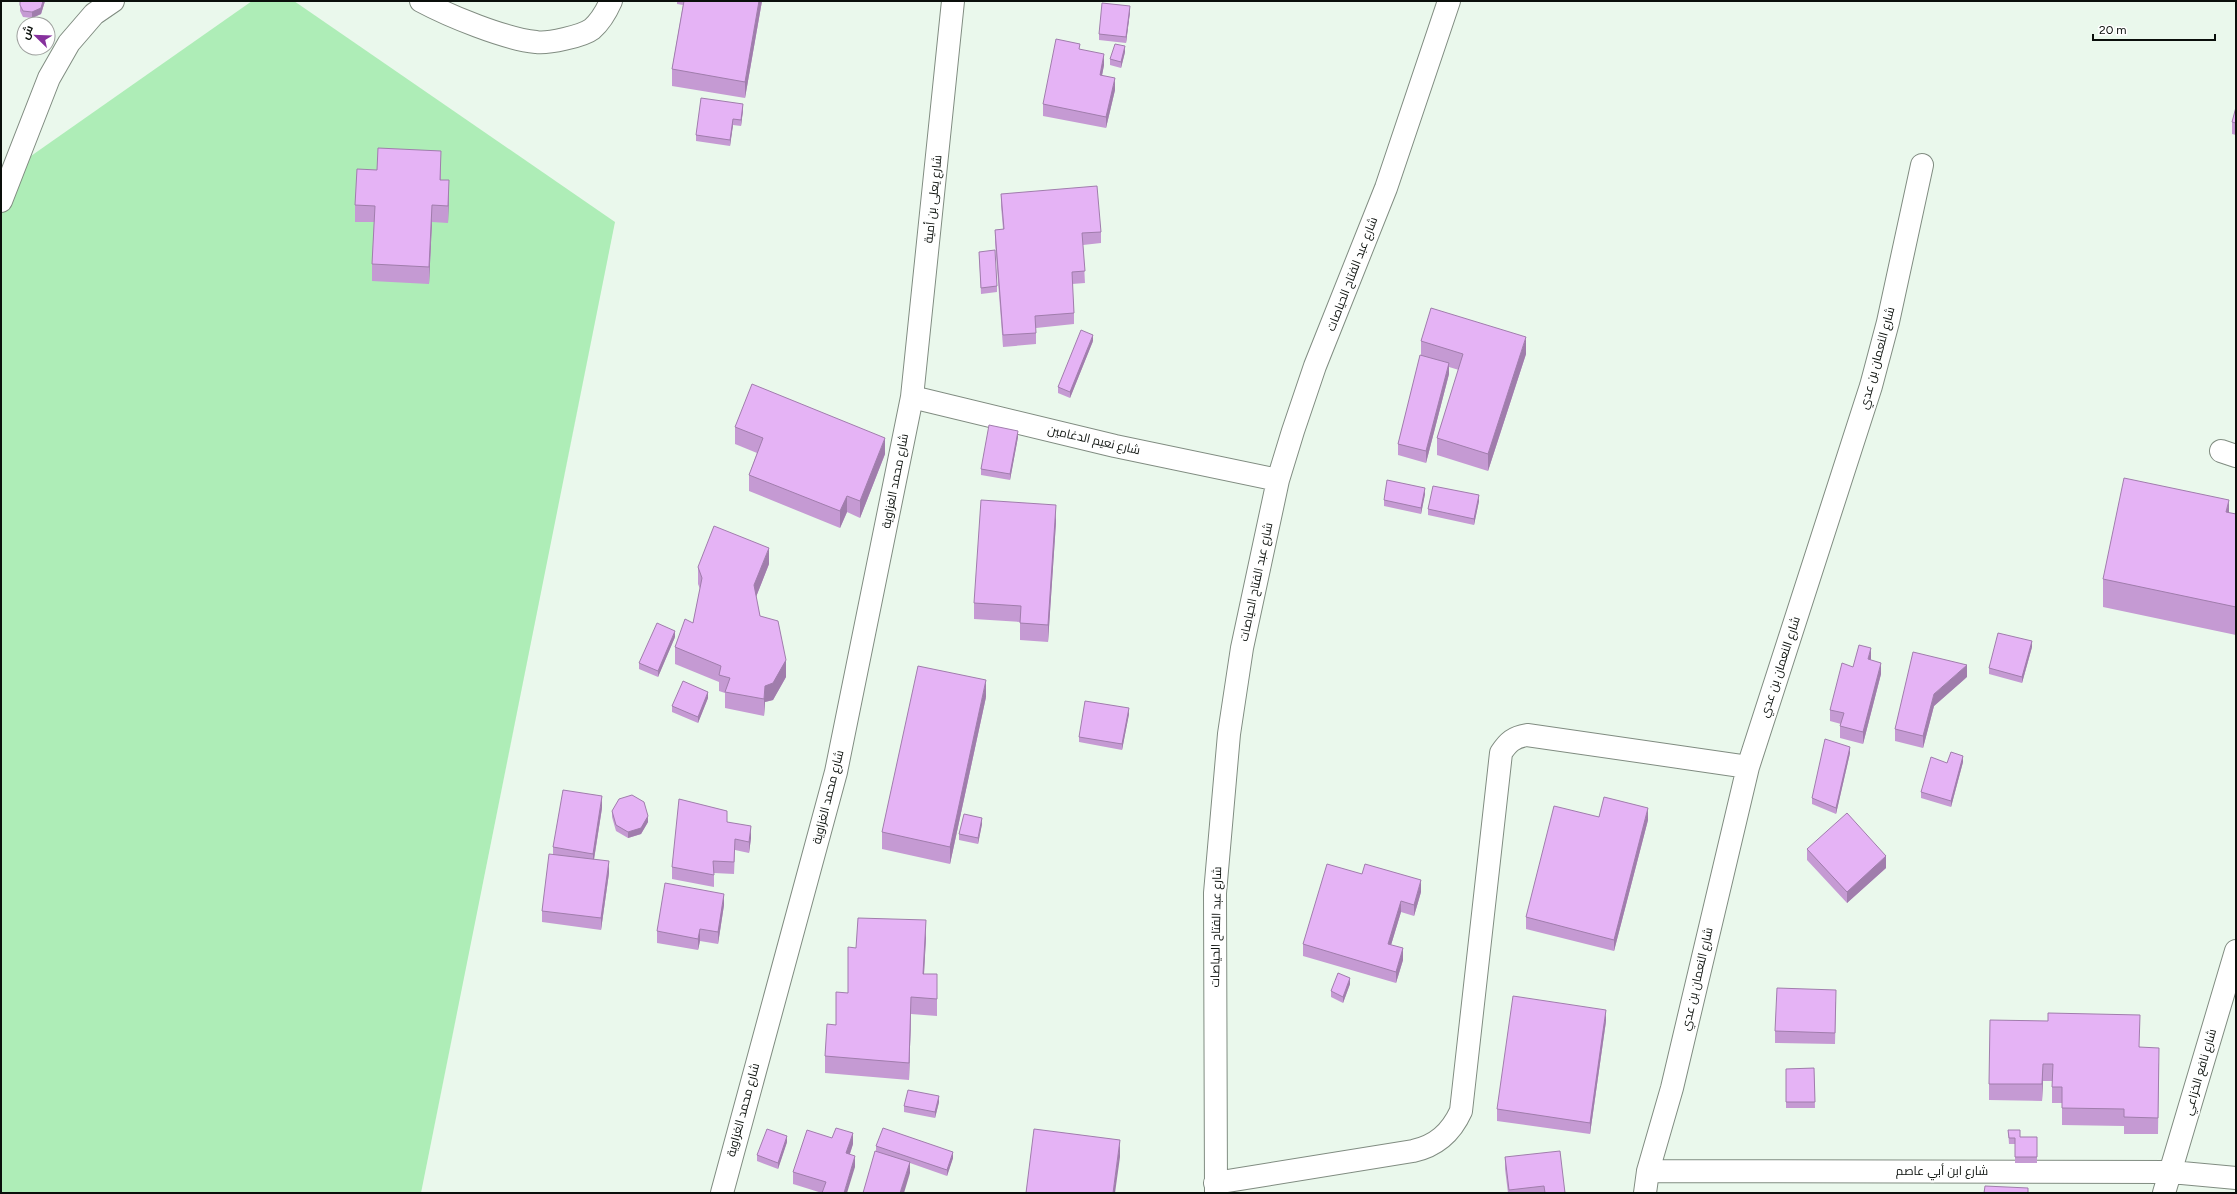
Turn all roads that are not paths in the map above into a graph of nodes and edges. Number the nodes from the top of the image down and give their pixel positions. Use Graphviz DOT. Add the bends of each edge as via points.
graph roads {
  1 [pos="113,1"];
  2 [pos="421,1"];
  3 [pos="610,1"];
  4 [pos="953,1"];
  5 [pos="1449,1"];
  6 [pos="1922,165"];
  7 [pos="1,201"];
  8 [pos="912,396"];
  9 [pos="1278,480"];
  10 [pos="1748,766"];
  11 [pos="2236,951"];
  12 [pos="1648,1172"];
  13 [pos="2171,1172"];
  14 [pos="2236,1178"];
  15 [pos="1216,1188"];
  16 [pos="722,1193"];
  17 [pos="1645,1193"];
  18 [pos="2164,1193"];
  1 -- 7 [label="street" via="94,14 69,43 49,78"];
  2 -- 3 [label="street" via="502,35 537,43 566,39 592,30"];
  4 -- 8 [label="street, شارع يعلى بن أمية"];
  5 -- 9 [label="street, شارع عبد الفتاح الحياصات" via="1386,188 1315,366"];
  6 -- 10 [label="street, شارع النعمان بن عدي" via="1888,322 1871,386"];
  8 -- 9 [label="street, شارع نعيم الدغامين" via="1115,446"];
  8 -- 16 [label="street, شارع محمد الغزاوية" via="836,772"];
  9 -- 15 [label="street, شارع عبد الفتاح الحياصات" via="1242,648 1229,734 1217,869"];
  10 -- 12 [label="street, شارع النعمان بن عدي" via="1672,1088"];
  10 -- 15 [label="street" via="1527,735 1516,737 1508,743 1501,753 1461,1112 1454,1127 1428,1148"];
  11 -- 13 [label="street, شارع نافع الخزاعي"];
  12 -- 13 [label="street, شارع ابن أبي عاصم"];
  12 -- 17 [label="street, شارع النعمان بن عدي"];
  13 -- 14 [label="street, شارع ابن أبي عاصم"];
  13 -- 18 [label="street, شارع نافع الخزاعي"];
}
